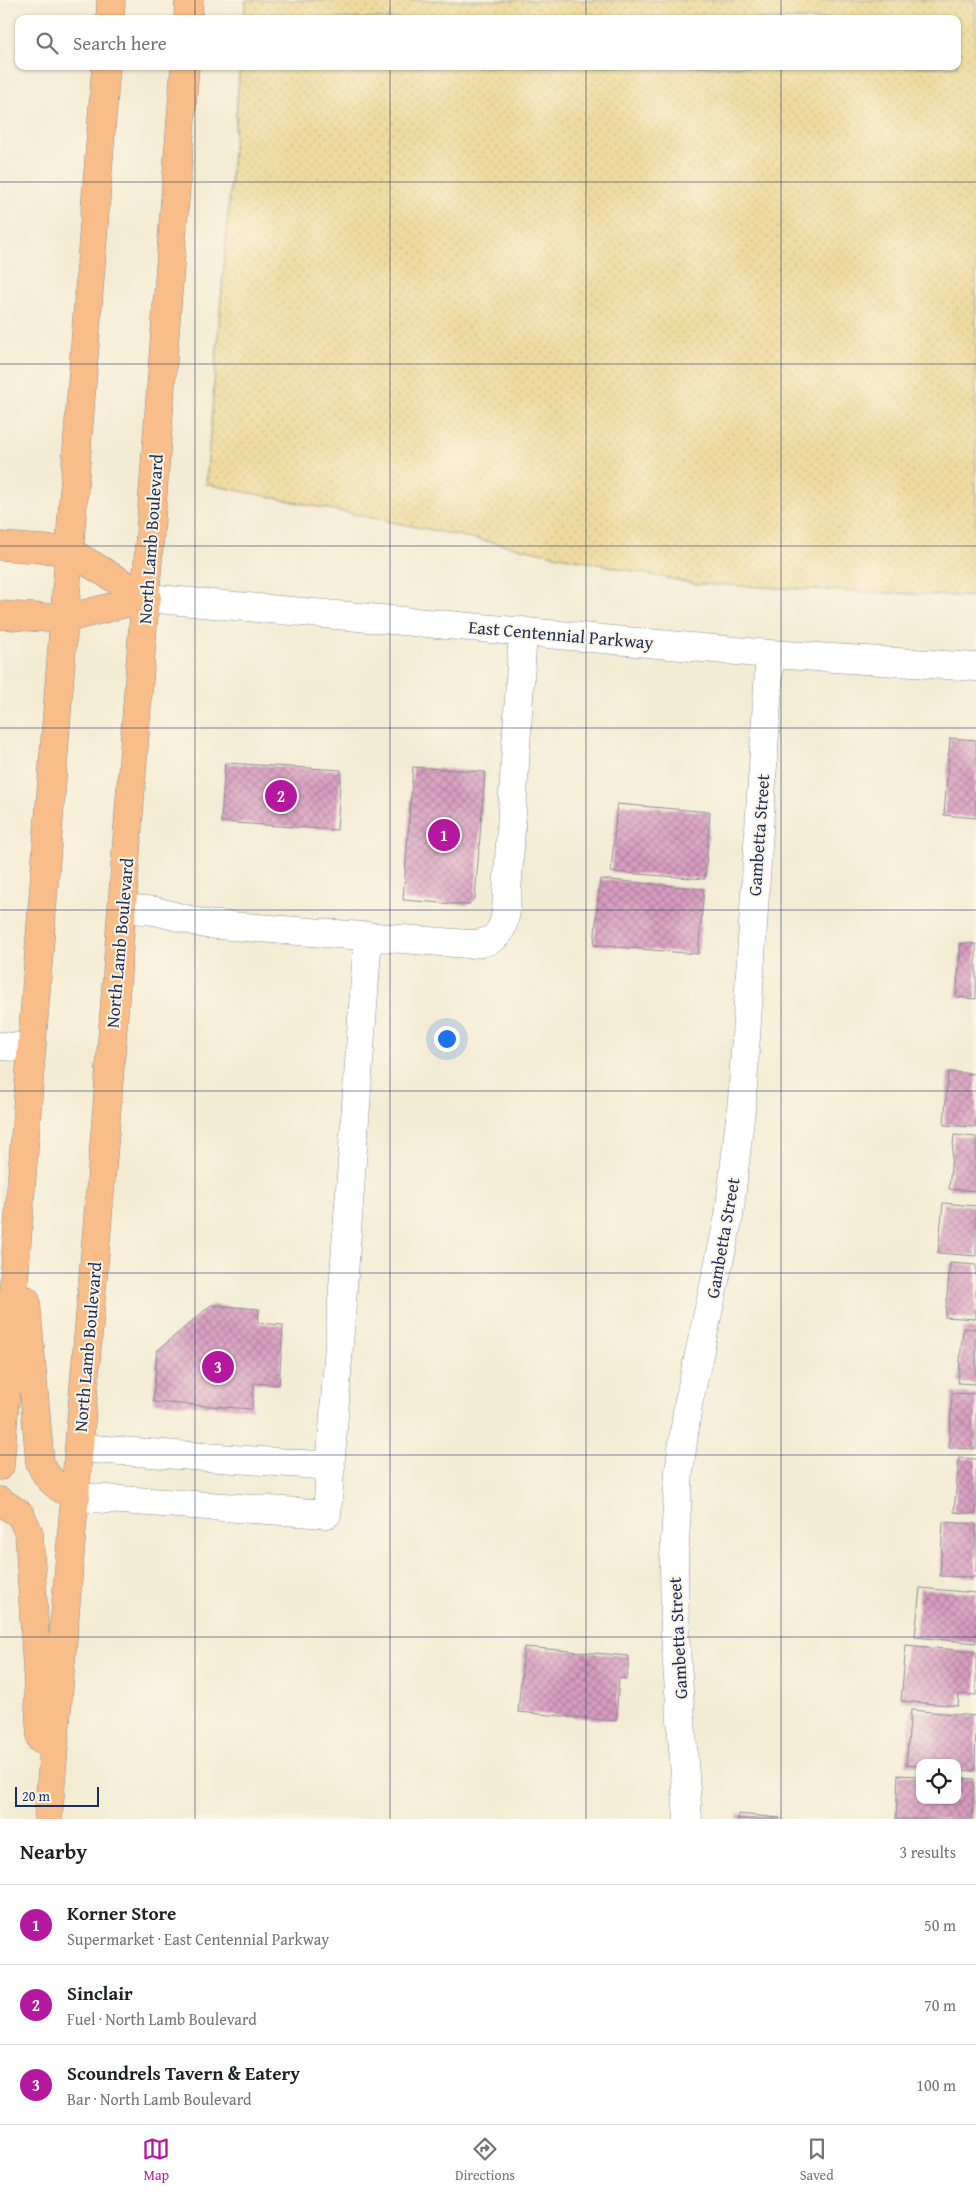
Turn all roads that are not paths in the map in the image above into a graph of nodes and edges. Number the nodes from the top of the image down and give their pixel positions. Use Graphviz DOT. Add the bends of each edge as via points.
graph roads {
  1 [pos="111,0"];
  2 [pos="189,0"];
  3 [pos="110,15"];
  4 [pos="188,15"];
  5 [pos="106,70"];
  6 [pos="185,70"];
  7 [pos="0,546"];
  8 [pos="69,551"];
  9 [pos="147,598"];
  10 [pos="0,615"];
  11 [pos="64,619"];
  12 [pos="523,631"];
  13 [pos="770,654"];
  14 [pos="976,668"];
  15 [pos="123,908"];
  16 [pos="368,936"];
  17 [pos="0,1046"];
  18 [pos="31,1048"];
  19 [pos="19,1211"];
  20 [pos="80,1448"];
  21 [pos="0,1466"];
  22 [pos="330,1466"];
  23 [pos="76,1497"];
  24 [pos="0,1501"];
  25 [pos="47,1819"];
  26 [pos="688,1819"];
  1 -- 3 [label="main road"];
  2 -- 4 [label="main road"];
  5 -- 8 [label="main road"];
  6 -- 9 [label="main road, North Lamb Boulevard"];
  7 -- 8 [label="main road, East Centennial Parkway"];
  8 -- 9 [label="main road, East Centennial Parkway"];
  8 -- 11 [label="main road"];
  9 -- 11 [label="main road, East Centennial Parkway"];
  9 -- 12 [label="street, East Centennial Parkway"];
  9 -- 15 [label="main road, North Lamb Boulevard"];
  10 -- 11 [label="main road, East Centennial Parkway"];
  11 -- 18 [label="main road"];
  12 -- 13 [label="street, East Centennial Parkway"];
  12 -- 16 [label="street" via="506,910 501,931 493,939 478,944"];
  13 -- 14 [label="street, East Centennial Parkway"];
  13 -- 26 [label="street, Gambetta Street" via="737,1161 729,1216 688,1405 679,1471 674,1559 675,1634"];
  15 -- 16 [label="street" via="155,911 205,924"];
  15 -- 20 [label="main road, North Lamb Boulevard"];
  16 -- 22 [label="street"];
  17 -- 18 [label="street"];
  18 -- 19 [label="main road"];
  19 -- 21 [label="main road"];
  19 -- 23 [label="main road" via="38,1452 44,1472 52,1483"];
  20 -- 22 [label="street"];
  20 -- 23 [label="main road, North Lamb Boulevard"];
  22 -- 23 [label="street" via="327,1514"];
  23 -- 25 [label="main road, North Lamb Boulevard"];
  24 -- 25 [label="main road" via="20,1514 29,1533"];
}
